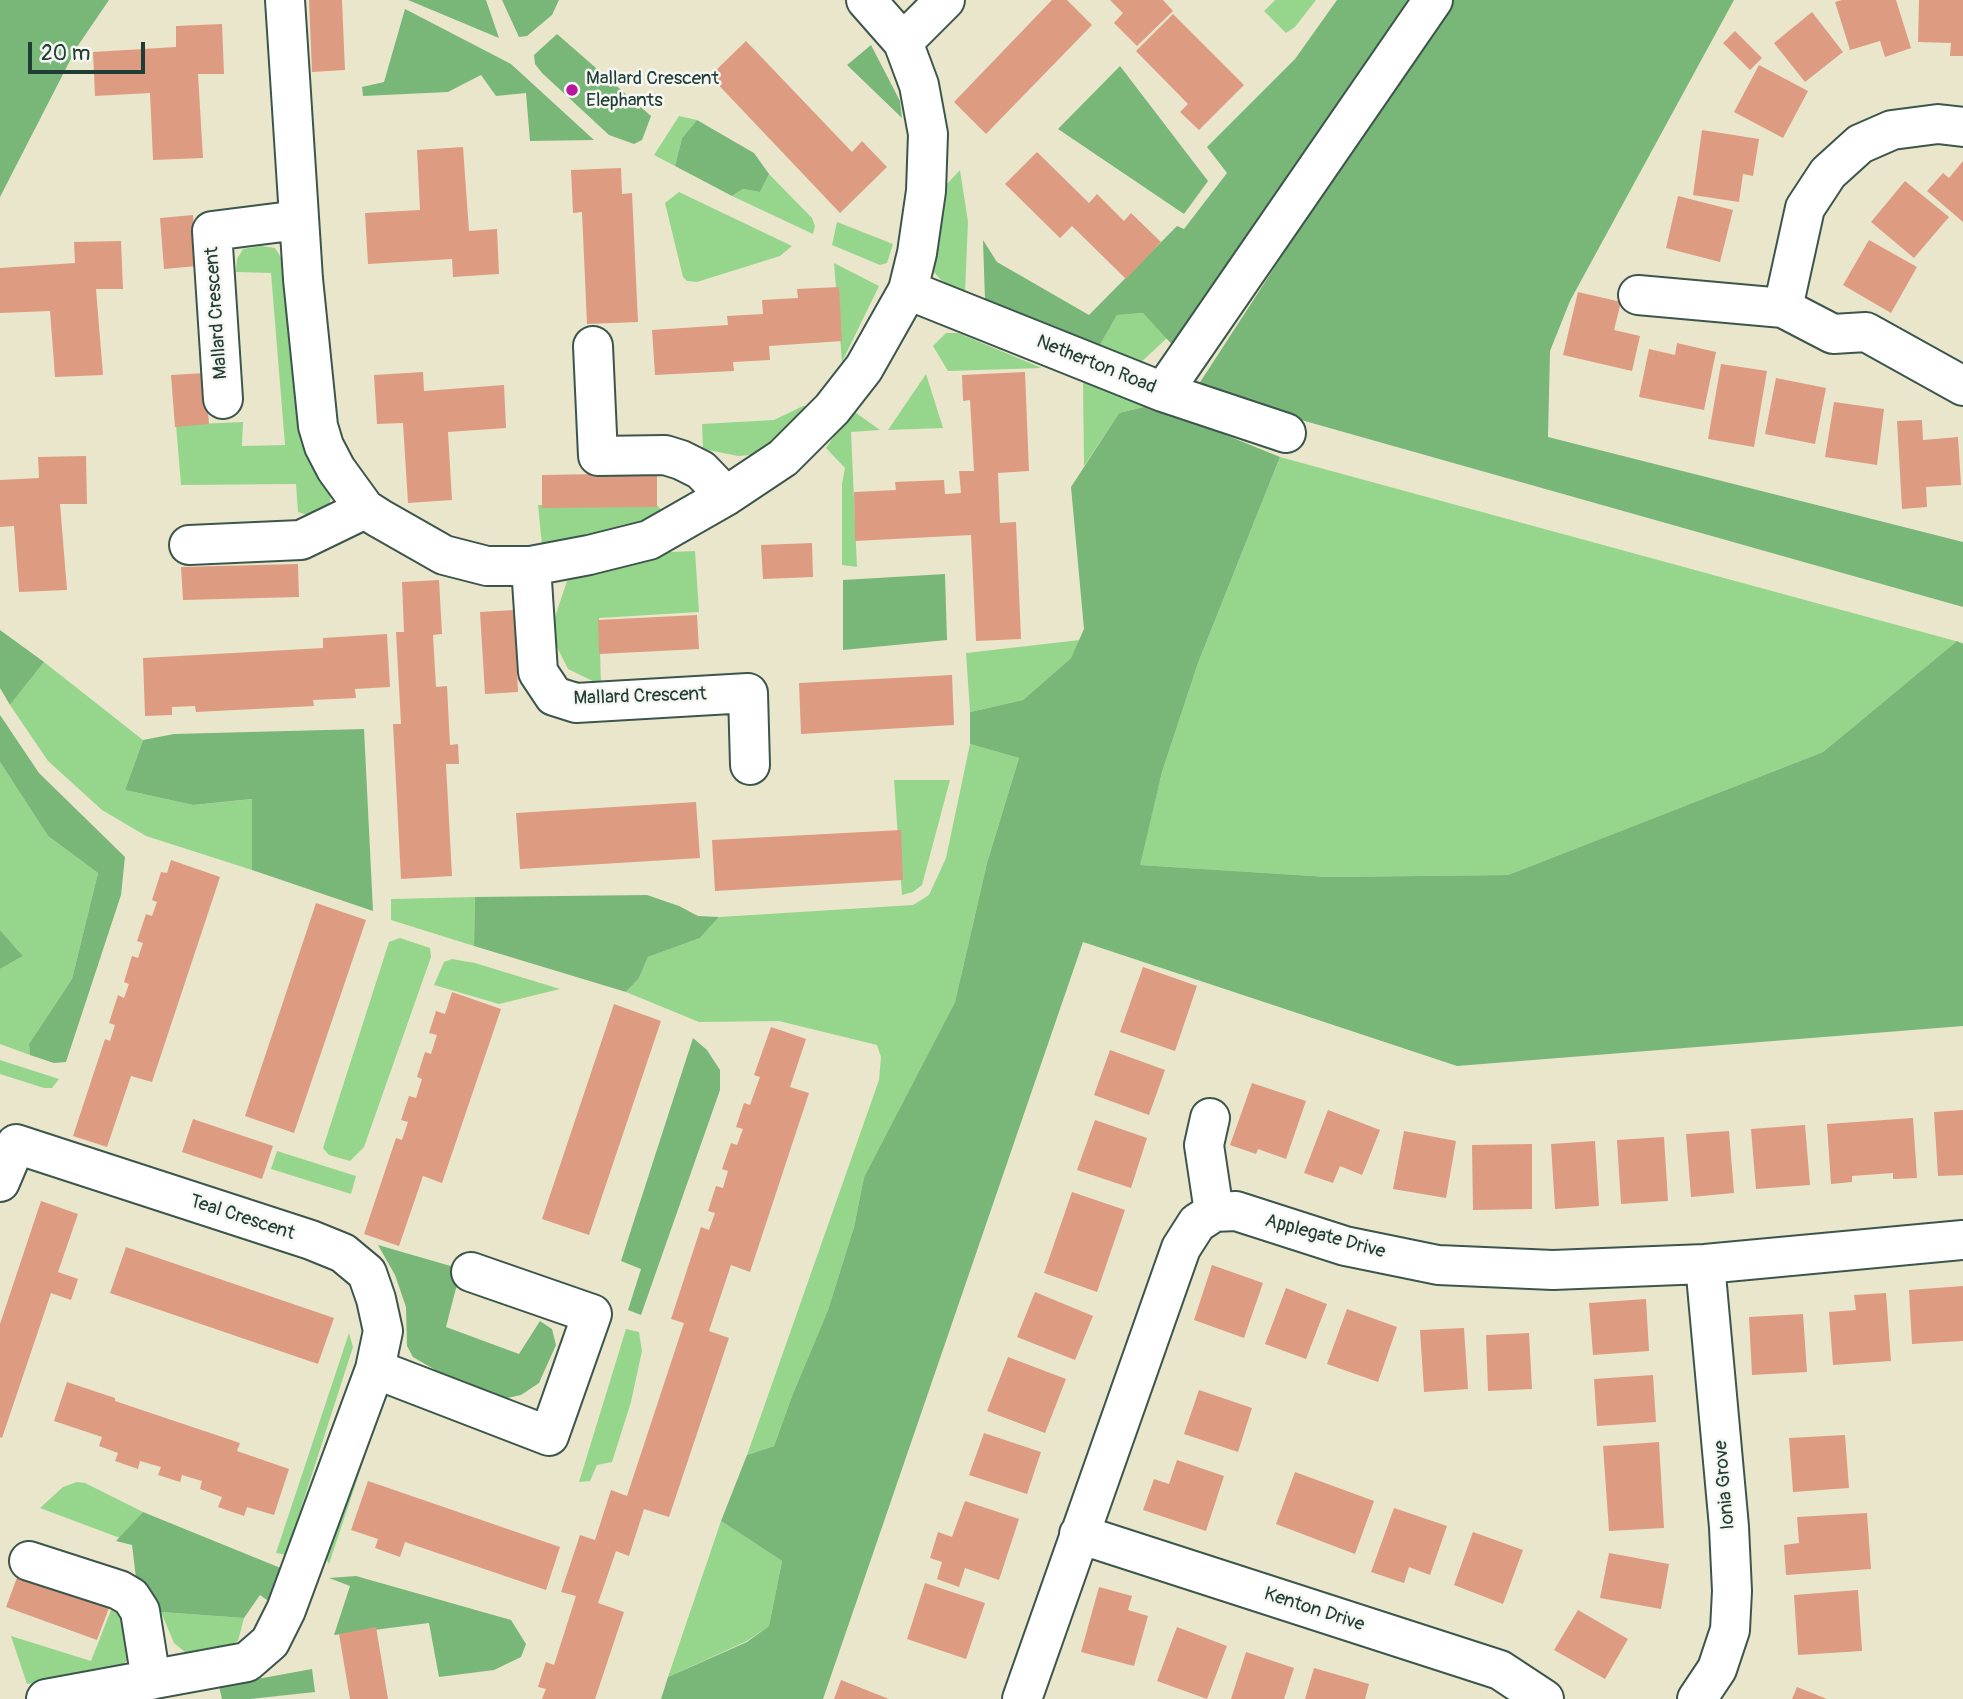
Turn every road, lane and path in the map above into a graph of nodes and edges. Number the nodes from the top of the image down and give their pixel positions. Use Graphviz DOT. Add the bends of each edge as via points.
graph roads {
  1 [pos="285,0"];
  2 [pos="866,0"];
  3 [pos="945,0"];
  4 [pos="1433,0"];
  5 [pos="904,42"];
  6 [pos="1963,127"];
  7 [pos="299,220"];
  8 [pos="908,290"];
  9 [pos="1638,295"];
  10 [pos="1783,308"];
  11 [pos="593,346"];
  12 [pos="1963,386"];
  13 [pos="1163,392"];
  14 [pos="223,399"];
  15 [pos="1286,433"];
  16 [pos="726,496"];
  17 [pos="365,509"];
  18 [pos="188,545"];
  19 [pos="531,566"];
  20 [pos="750,765"];
  21 [pos="1210,1118"];
  22 [pos="8,1142"];
  23 [pos="0,1182"];
  24 [pos="1214,1212"];
  25 [pos="1963,1240"];
  26 [pos="1705,1264"];
  27 [pos="471,1272"];
  28 [pos="375,1369"];
  29 [pos="1079,1534"];
  30 [pos="29,1561"];
  31 [pos="151,1680"];
  32 [pos="46,1699"];
  33 [pos="1022,1699"];
  34 [pos="1544,1699"];
  35 [pos="1697,1699"];
  1 -- 7 [label="street"];
  2 -- 5 [label="street"];
  3 -- 5 [label="street"];
  4 -- 13 [label="street"];
  5 -- 8 [label="street" via="919,85 928,134 926,191"];
  6 -- 10 [label="street" via="1938,124 1892,130 1860,144 1828,173 1805,208"];
  7 -- 14 [label="street, Mallard Crescent" via="212,231"];
  7 -- 17 [label="street" via="318,426 336,469"];
  8 -- 13 [label="street, Netherton Road"];
  8 -- 16 [label="street" via="864,368 830,412 783,458"];
  9 -- 10 [label="street"];
  10 -- 12 [label="street" via="1833,334 1866,332"];
  11 -- 16 [label="street" via="598,456 665,455 681,460 701,470"];
  13 -- 15 [label="street, Netherton Road"];
  16 -- 19 [label="street" via="649,540"];
  17 -- 18 [label="street" via="301,540"];
  17 -- 19 [label="street" via="444,555 487,566"];
  19 -- 20 [label="street, Mallard Crescent" via="538,672 554,696 576,702 748,693"];
  21 -- 24 [label="street" via="1204,1145"];
  22 -- 23 [label="street, Teal Crescent"];
  22 -- 28 [label="street, Teal Crescent" via="343,1254 367,1273 376,1299 383,1331"];
  24 -- 26 [label="street, Applegate Drive" via="1236,1211 1345,1246 1438,1265 1553,1270"];
  24 -- 29 [label="street" via="1197,1223 1181,1248"];
  25 -- 26 [label="street, Applegate Drive"];
  26 -- 35 [label="street, Ionia Grove" via="1732,1591 1730,1630 1717,1670"];
  27 -- 28 [label="street" via="592,1314 549,1436"];
  28 -- 31 [label="street, Teal Crescent" via="270,1642 247,1662"];
  29 -- 33 [label="street"];
  29 -- 34 [label="street, Kenton Drive" via="1500,1670"];
  30 -- 31 [label="street" via="131,1597 140,1611"];
  31 -- 32 [label="street, Teal Crescent"];
}
